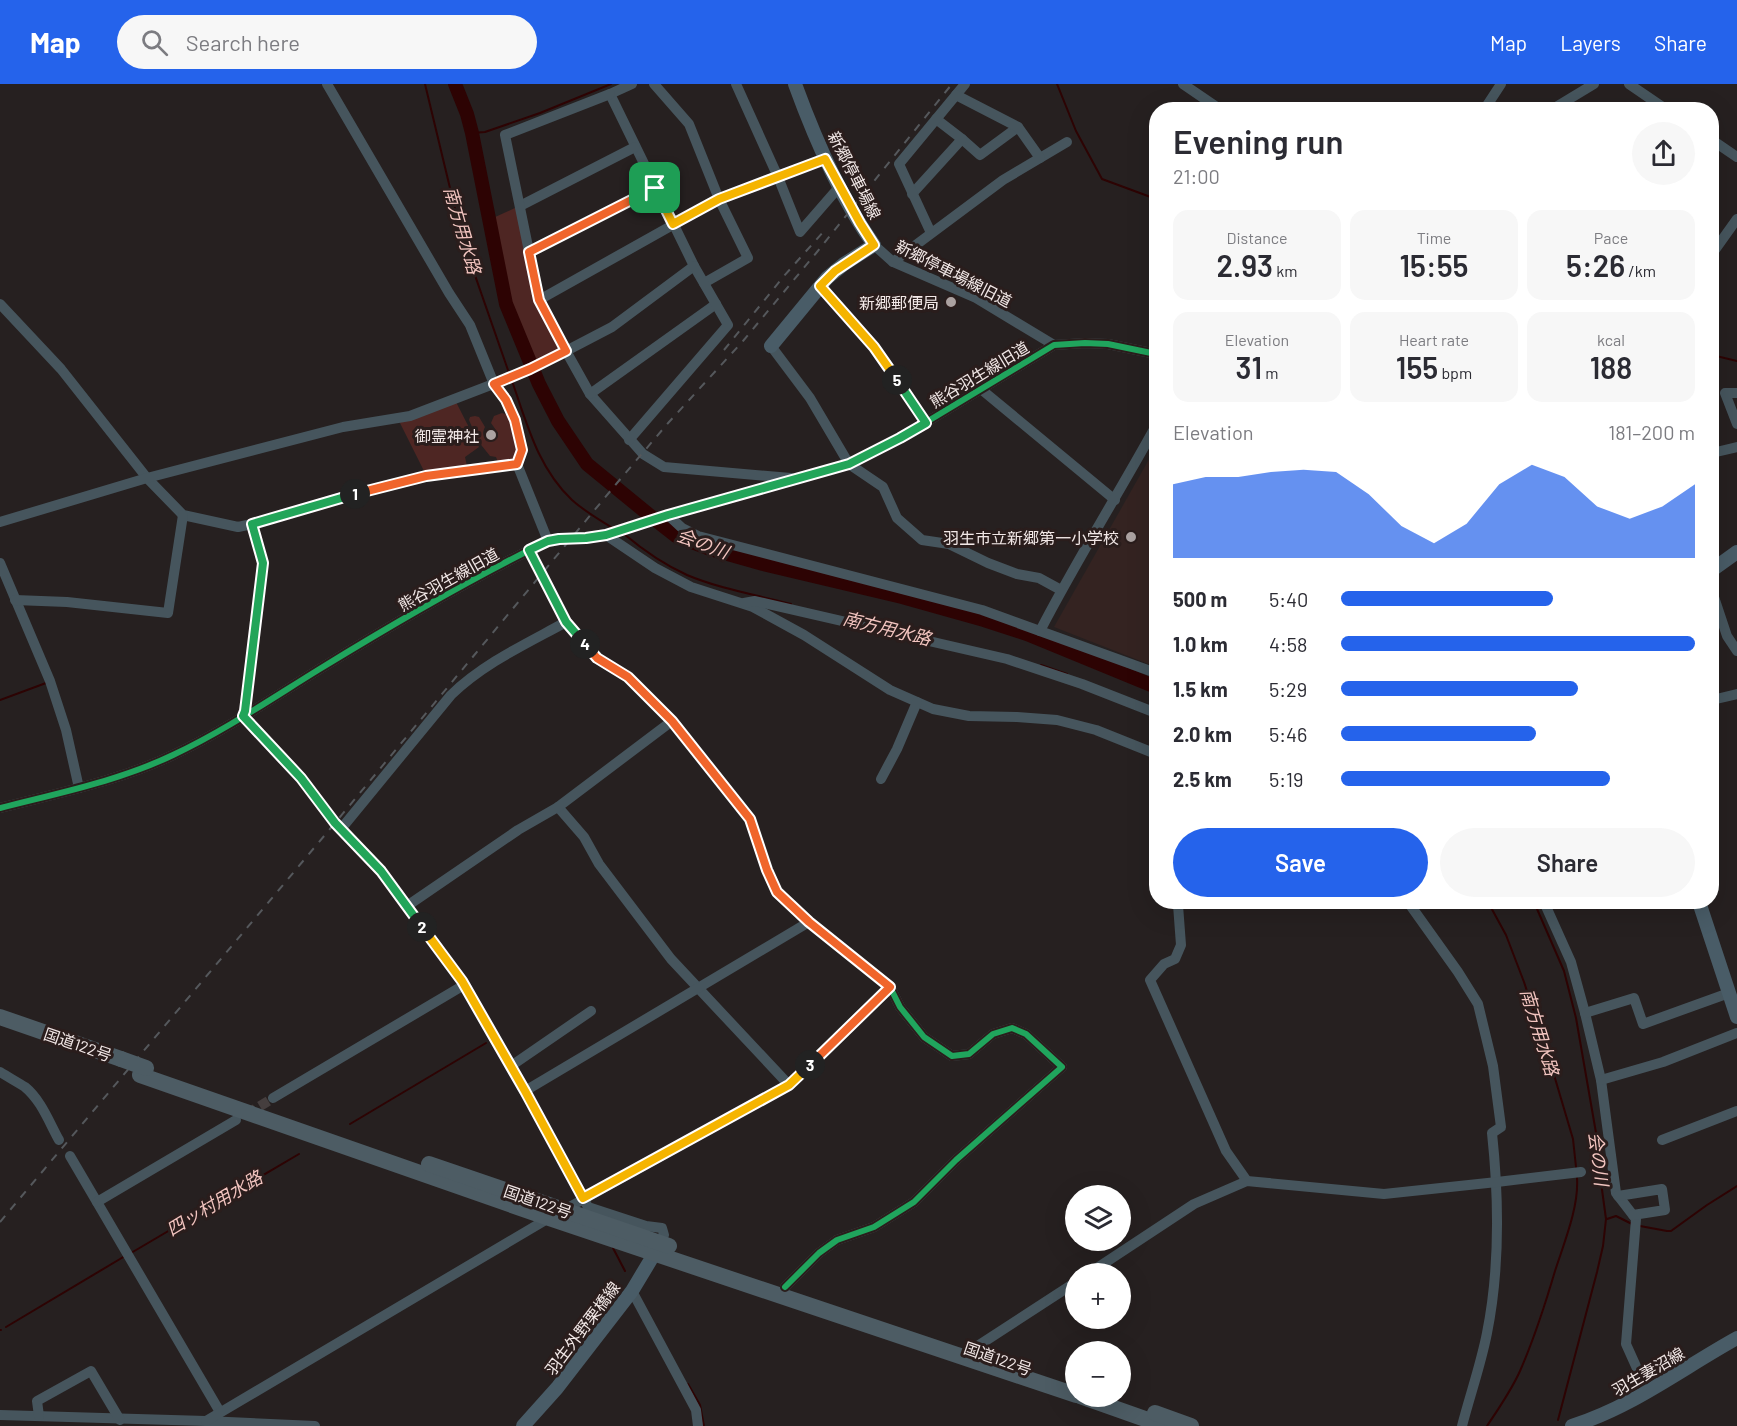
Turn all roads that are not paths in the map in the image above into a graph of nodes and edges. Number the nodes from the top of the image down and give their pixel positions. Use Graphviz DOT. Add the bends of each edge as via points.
graph roads {
  1 [pos="327,84"];
  2 [pos="632,84"];
  3 [pos="654,84"];
  4 [pos="736,84"];
  5 [pos="795,84"];
  6 [pos="965,84"];
  7 [pos="1183,84"];
  8 [pos="1501,84"];
  9 [pos="1594,84"];
  10 [pos="1629,84"];
  11 [pos="610,94"];
  12 [pos="956,95"];
  13 [pos="1209,102"];
  14 [pos="1489,102"];
  15 [pos="1564,102"];
  16 [pos="1655,102"];
  17 [pos="936,119"];
  18 [pos="1018,127"];
  19 [pos="962,139"];
  20 [pos="1067,142"];
  21 [pos="1719,145"];
  22 [pos="635,147"];
  23 [pos="1737,157"];
  24 [pos="1040,158"];
  25 [pos="825,159"];
  26 [pos="778,177"];
  27 [pos="840,186"];
  28 [pos="655,188"];
  29 [pos="912,194"];
  30 [pos="719,199"];
  31 [pos="519,206"];
  32 [pos="1737,219"];
  33 [pos="673,224"];
  34 [pos="931,233"];
  35 [pos="1719,244"];
  36 [pos="874,245"];
  37 [pos="529,252"];
  38 [pos="893,262"];
  39 [pos="694,266"];
  40 [pos="704,283"];
  41 [pos="820,286"];
  42 [pos="539,300"];
  43 [pos="0,304"];
  44 [pos="716,304"];
  45 [pos="1054,345"];
  46 [pos="771,346"];
  47 [pos="566,351"];
  48 [pos="1149,353"];
  49 [pos="494,384"];
  50 [pos="982,390"];
  51 [pos="1737,393"];
  52 [pos="590,394"];
  53 [pos="926,423"];
  54 [pos="1737,424"];
  55 [pos="1149,438"];
  56 [pos="629,440"];
  57 [pos="1737,447"];
  58 [pos="1719,451"];
  59 [pos="517,464"];
  60 [pos="849,464"];
  61 [pos="147,478"];
  62 [pos="797,478"];
  63 [pos="1115,500"];
  64 [pos="183,514"];
  65 [pos="668,515"];
  66 [pos="0,522"];
  67 [pos="252,524"];
  68 [pos="606,535"];
  69 [pos="548,541"];
  70 [pos="529,550"];
  71 [pos="1737,552"];
  72 [pos="0,563"];
  73 [pos="1719,565"];
  74 [pos="1061,590"];
  75 [pos="15,600"];
  76 [pos="742,604"];
  77 [pos="1719,612"];
  78 [pos="566,622"];
  79 [pos="1040,631"];
  80 [pos="1737,651"];
  81 [pos="1149,670"];
  82 [pos="1737,694"];
  83 [pos="1719,698"];
  84 [pos="917,702"];
  85 [pos="1149,710"];
  86 [pos="243,716"];
  87 [pos="672,721"];
  88 [pos="1149,751"];
  89 [pos="881,779"];
  90 [pos="79,788"];
  91 [pos="558,807"];
  92 [pos="0,808"];
  93 [pos="341,829"];
  94 [pos="406,906"];
  95 [pos="1178,909"];
  96 [pos="1413,909"];
  97 [pos="1547,909"];
  98 [pos="1702,909"];
  99 [pos="809,922"];
  100 [pos="464,985"];
  101 [pos="890,987"];
  102 [pos="698,990"];
  103 [pos="1730,993"];
  104 [pos="591,1011"];
  105 [pos="1585,1013"];
  106 [pos="0,1017"];
  107 [pos="1737,1017"];
  108 [pos="0,1027"];
  109 [pos="1737,1033"];
  110 [pos="118,1063"];
  111 [pos="511,1066"];
  112 [pos="0,1072"];
  113 [pos="1601,1080"];
  114 [pos="789,1085"];
  115 [pos="525,1091"];
  116 [pos="273,1098"];
  117 [pos="1737,1111"];
  118 [pos="236,1120"];
  119 [pos="59,1140"];
  120 [pos="1662,1140"];
  121 [pos="70,1156"];
  122 [pos="1581,1172"];
  123 [pos="1247,1181"];
  124 [pos="1497,1182"];
  125 [pos="1618,1196"];
  126 [pos="583,1198"];
  127 [pos="97,1202"];
  128 [pos="557,1214"];
  129 [pos="1633,1215"];
  130 [pos="658,1248"];
  131 [pos="1105,1263"];
  132 [pos="785,1287"];
  133 [pos="1065,1289"];
  134 [pos="632,1291"];
  135 [pos="1737,1338"];
  136 [pos="973,1349"];
  137 [pos="1065,1381"];
  138 [pos="1065,1391"];
  139 [pos="1648,1393"];
  140 [pos="1131,1404"];
  141 [pos="1110,1407"];
  142 [pos="220,1412"];
  143 [pos="39,1416"];
  144 [pos="7,1419"];
  145 [pos="120,1420"];
  146 [pos="206,1421"];
  147 [pos="97,1422"];
  148 [pos="315,1426"];
  149 [pos="523,1426"];
  150 [pos="698,1426"];
  151 [pos="1165,1426"];
  152 [pos="1191,1426"];
  153 [pos="1462,1426"];
  154 [pos="1572,1426"];
  1 -- 49 [label="street" via="470,326"];
  2 -- 11 [label="street"];
  3 -- 30 [label="street" via="689,124"];
  4 -- 26 [label="street"];
  5 -- 25 [label="main road, 新郷停車場線"];
  6 -- 12 [label="street"];
  7 -- 13 [label="street"];
  8 -- 14 [label="street"];
  9 -- 15 [label="street"];
  10 -- 16 [label="street"];
  11 -- 22 [label="street"];
  11 -- 31 [label="street" via="505,135"];
  12 -- 17 [label="street"];
  12 -- 18 [label="street"];
  17 -- 19 [label="street"];
  17 -- 29 [label="street" via="899,164"];
  18 -- 19 [label="street" via="980,155"];
  18 -- 24 [label="street"];
  19 -- 29 [label="street"];
  20 -- 24 [label="street"];
  21 -- 23 [label="street"];
  22 -- 28 [label="street"];
  22 -- 31 [label="street"];
  24 -- 34 [label="street"];
  25 -- 26 [label="street"];
  25 -- 27 [label="main road, 新郷停車場線"];
  26 -- 27 [label="street" via="800,232"];
  26 -- 30 [label="street"];
  27 -- 36 [label="main road, 新郷停車場線"];
  28 -- 33 [label="street"];
  28 -- 37 [label="street"];
  29 -- 34 [label="street"];
  30 -- 33 [label="street"];
  30 -- 40 [label="street" via="748,258"];
  31 -- 37 [label="street"];
  32 -- 35 [label="street"];
  33 -- 39 [label="street"];
  33 -- 42 [label="street"];
  34 -- 38 [label="street"];
  36 -- 38 [label="street, 新郷停車場線旧道"];
  36 -- 41 [label="main road, 新郷停車場線"];
  37 -- 42 [label="street"];
  38 -- 45 [label="street, 新郷停車場線旧道" via="976,298"];
  39 -- 40 [label="street"];
  39 -- 47 [label="street" via="612,327"];
  40 -- 44 [label="street"];
  41 -- 46 [label="main road, 新郷停車場線"];
  41 -- 53 [label="street" via="874,347"];
  42 -- 47 [label="street"];
  43 -- 61 [label="street" via="62,369"];
  44 -- 52 [label="street"];
  44 -- 56 [label="street" via="728,325"];
  45 -- 48 [label="street, 熊谷羽生線旧道" via="1108,344"];
  45 -- 50 [label="street, 熊谷羽生線旧道"];
  46 -- 60 [label="street" via="810,398"];
  47 -- 49 [label="street"];
  47 -- 52 [label="street"];
  49 -- 59 [label="street" via="515,420 522,450"];
  49 -- 61 [label="street" via="410,416 343,427"];
  50 -- 53 [label="street, 熊谷羽生線旧道"];
  50 -- 63 [label="street"];
  51 -- 54 [label="street" via="1725,393"];
  52 -- 56 [label="street"];
  53 -- 60 [label="street, 熊谷羽生線旧道"];
  55 -- 63 [label="street"];
  56 -- 62 [label="street" via="664,467"];
  57 -- 58 [label="street"];
  59 -- 67 [label="street" via="426,476"];
  59 -- 69 [label="street"];
  60 -- 62 [label="street, 熊谷羽生線旧道"];
  60 -- 74 [label="street" via="883,487 897,518 922,540 949,544"];
  61 -- 64 [label="street"];
  61 -- 66 [label="street"];
  62 -- 65 [label="street, 熊谷羽生線旧道"];
  63 -- 74 [label="street"];
  64 -- 67 [label="street" via="238,526"];
  64 -- 75 [label="street" via="168,613"];
  65 -- 68 [label="street, 熊谷羽生線旧道"];
  65 -- 79 [label="street" via="698,536 982,610"];
  67 -- 86 [label="street" via="263,563"];
  68 -- 69 [label="street, 熊谷羽生線旧道"];
  68 -- 76 [label="street" via="691,587"];
  69 -- 70 [label="street, 熊谷羽生線旧道"];
  70 -- 78 [label="street"];
  70 -- 86 [label="street, 熊谷羽生線旧道" via="400,621"];
  71 -- 73 [label="main road"];
  72 -- 75 [label="street"];
  74 -- 79 [label="street"];
  75 -- 90 [label="street" via="51,685"];
  76 -- 84 [label="street" via="804,635 890,690"];
  76 -- 85 [label="street" via="755,601 1007,659"];
  77 -- 80 [label="street"];
  78 -- 87 [label="street" via="597,658 628,677"];
  78 -- 93 [label="street" via="491,663 451,694"];
  79 -- 81 [label="street"];
  82 -- 83 [label="street"];
  84 -- 88 [label="street" via="969,716 1057,720 1096,730"];
  84 -- 89 [label="street"];
  86 -- 90 [label="street, 熊谷羽生線旧道" via="173,754"];
  86 -- 93 [label="street" via="301,778"];
  87 -- 91 [label="street"];
  87 -- 99 [label="street" via="750,819 777,892"];
  90 -- 92 [label="street, 熊谷羽生線旧道"];
  91 -- 94 [label="street"];
  91 -- 102 [label="street"];
  93 -- 94 [label="street" via="381,871"];
  94 -- 100 [label="street"];
  95 -- 123 [label="street" via="1181,945 1175,959 1164,964 1150,980 1226,1151"];
  96 -- 124 [label="street" via="1478,1004 1493,1066 1501,1126 1492,1133"];
  97 -- 105 [label="street" via="1571,962"];
  98 -- 103 [label="main road"];
  99 -- 101 [label="street"];
  99 -- 102 [label="street"];
  100 -- 111 [label="street"];
  100 -- 116 [label="street"];
  101 -- 114 [label="street"];
  101 -- 132 [label="street" via="924,1037 952,1056 969,1054 993,1034 1012,1028 1026,1034 1062,1066 914,1202 874,1227 837,1240"];
  102 -- 114 [label="street"];
  102 -- 115 [label="street"];
  103 -- 105 [label="street" via="1643,1024 1634,998"];
  103 -- 107 [label="main road"];
  104 -- 111 [label="street"];
  105 -- 113 [label="street"];
  106 -- 110 [label="highway, 国道122号"];
  108 -- 110 [label="highway, 国道122号"];
  109 -- 113 [label="street" via="1664,1062"];
  110 -- 128 [label="highway, 国道122号"];
  111 -- 115 [label="street"];
  112 -- 119 [label="street" via="32,1095"];
  113 -- 125 [label="street"];
  114 -- 126 [label="street"];
  115 -- 126 [label="street"];
  117 -- 120 [label="street"];
  118 -- 127 [label="street"];
  121 -- 127 [label="street"];
  122 -- 124 [label="street"];
  123 -- 124 [label="street" via="1384,1194"];
  123 -- 131 [label="street" via="1194,1204"];
  124 -- 153 [label="street" via="1495,1272 1487,1334"];
  125 -- 129 [label="street"];
  125 -- 129 [label="street" via="1662,1189 1665,1210"];
  126 -- 128 [label="street"];
  126 -- 130 [label="street" via="588,1207 664,1230"];
  127 -- 142 [label="street"];
  128 -- 130 [label="highway, 国道122号"];
  128 -- 142 [label="street"];
  129 -- 139 [label="street" via="1636,1219 1626,1344"];
  130 -- 132 [label="highway, 国道122号"];
  130 -- 134 [label="main road, 羽生外野栗橋線"];
  130 -- 138 [label="highway, 国道122号"];
  132 -- 136 [label="highway, 国道122号"];
  133 -- 136 [label="street"];
  134 -- 149 [label="main road, 羽生外野栗橋線"];
  134 -- 150 [label="street" via="696,1410"];
  135 -- 139 [label="main road, 羽生妻沼線"];
  136 -- 137 [label="highway, 国道122号"];
  139 -- 154 [label="main road, 羽生妻沼線"];
  140 -- 152 [label="highway"];
  141 -- 151 [label="highway, 国道122号"];
  142 -- 146 [label="street"];
  143 -- 144 [label="street"];
  143 -- 145 [label="street" via="37,1401 91,1371"];
  143 -- 147 [label="street"];
  145 -- 146 [label="street"];
  145 -- 147 [label="street"];
  146 -- 148 [label="street"];
}
